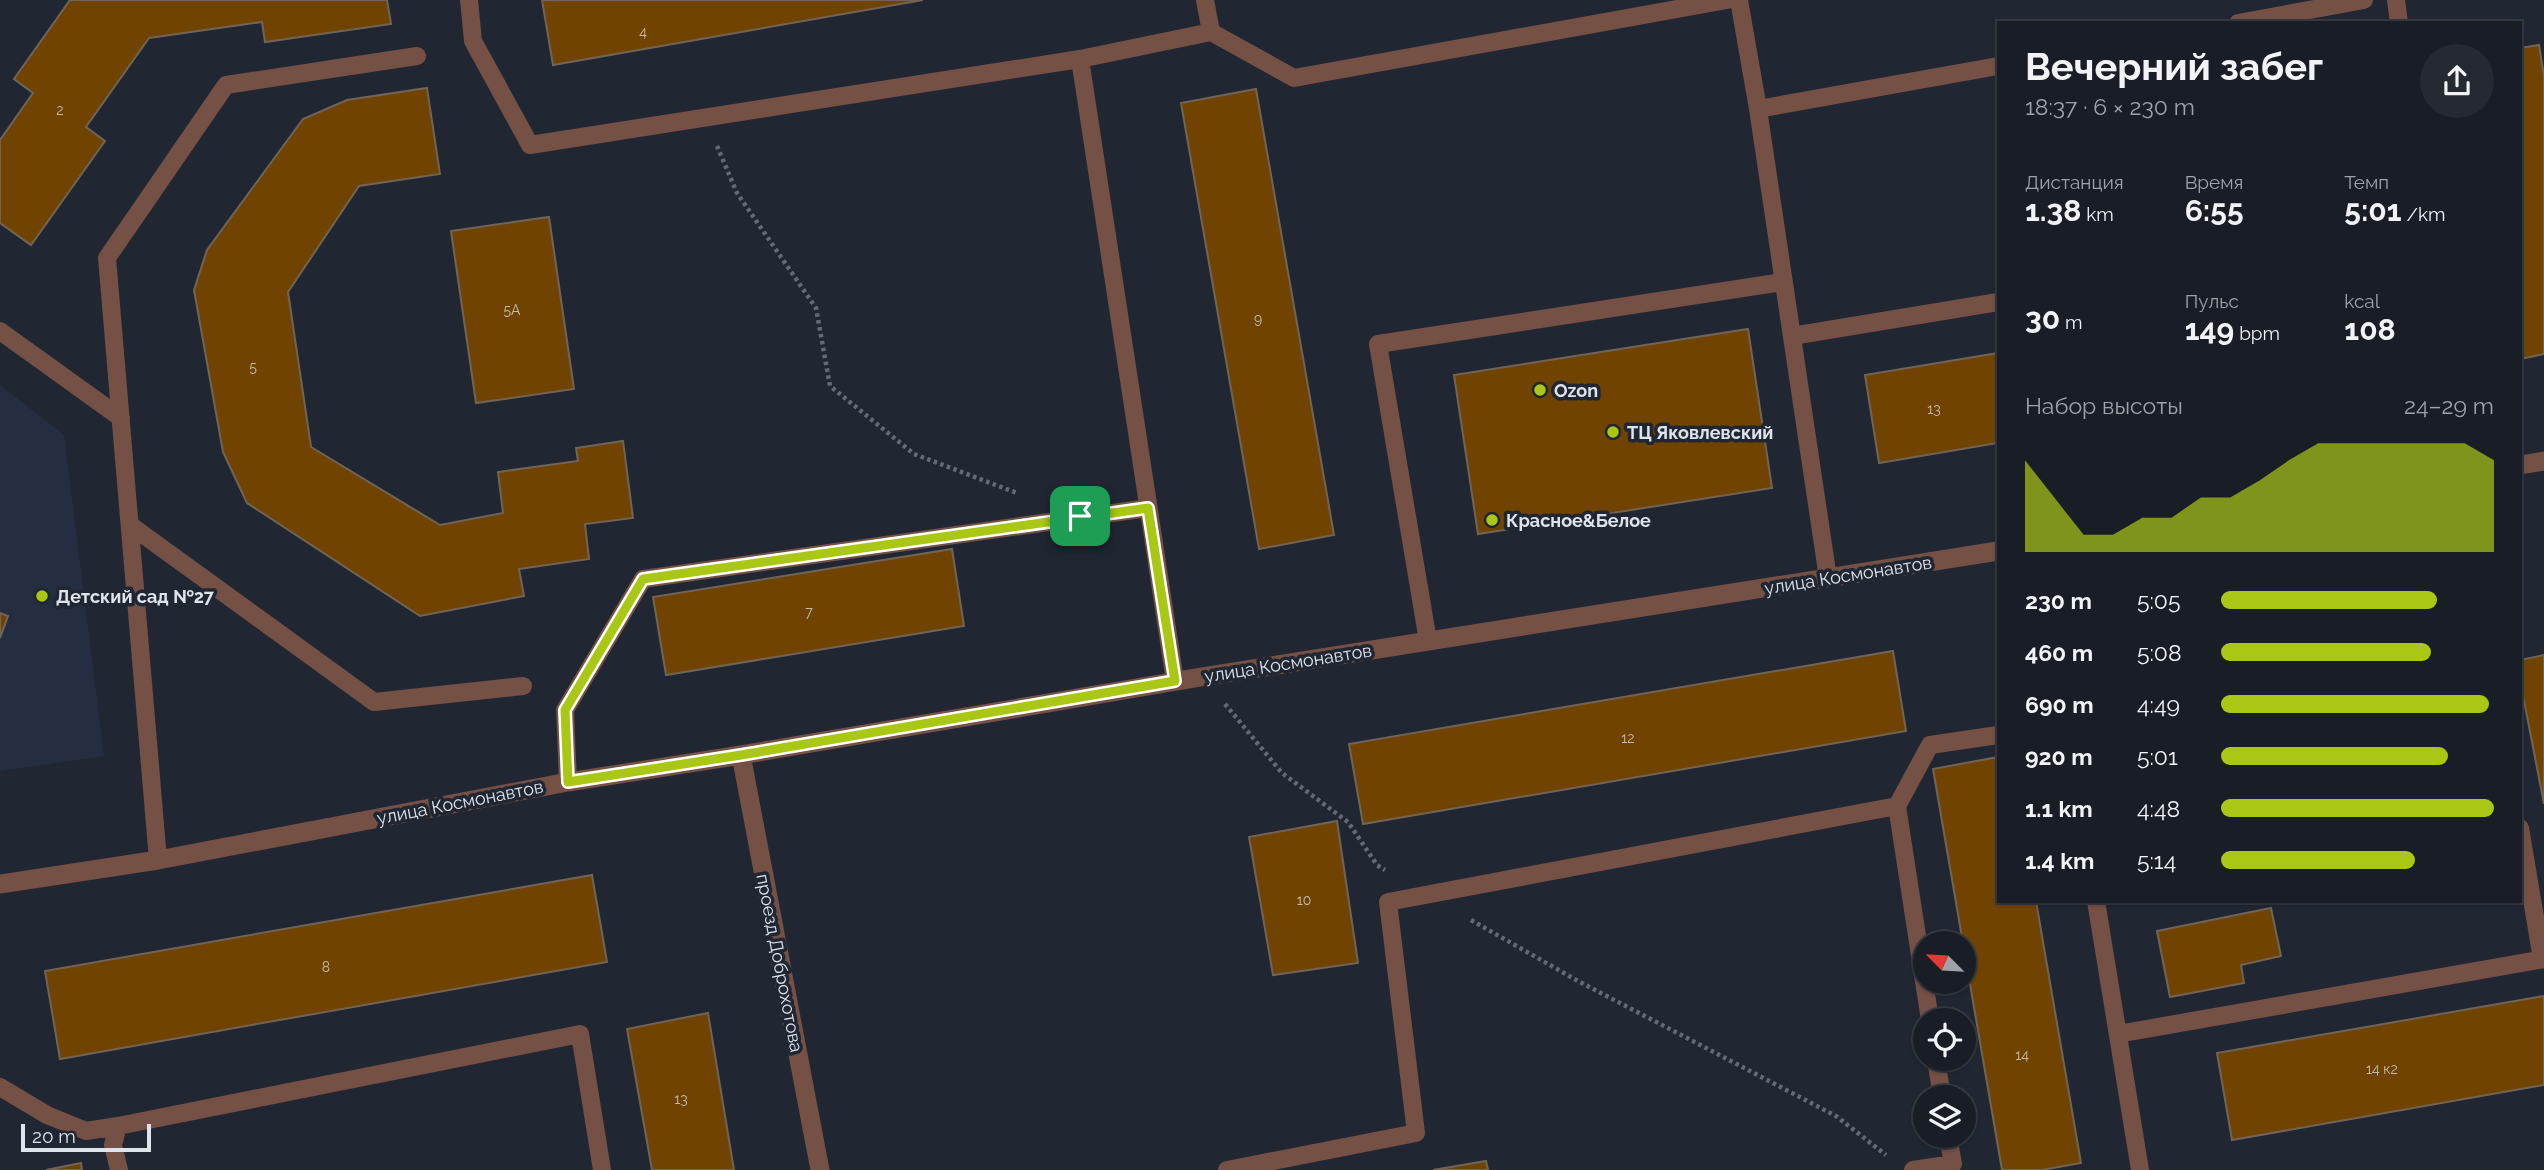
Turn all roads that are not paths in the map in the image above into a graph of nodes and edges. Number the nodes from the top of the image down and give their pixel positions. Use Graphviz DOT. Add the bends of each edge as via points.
graph roads {
  1 [pos="469,0"];
  2 [pos="1205,0"];
  3 [pos="1727,0"];
  4 [pos="1739,0"];
  5 [pos="2364,0"];
  6 [pos="2396,0"];
  7 [pos="2249,21"];
  8 [pos="2399,21"];
  9 [pos="1211,32"];
  10 [pos="417,57"];
  11 [pos="1080,59"];
  12 [pos="1997,66"];
  13 [pos="1758,110"];
  14 [pos="1783,282"];
  15 [pos="1997,302"];
  16 [pos="0,331"];
  17 [pos="1792,336"];
  18 [pos="121,418"];
  19 [pos="2544,461"];
  20 [pos="2522,465"];
  21 [pos="1148,508"];
  22 [pos="130,525"];
  23 [pos="1997,551"];
  24 [pos="1828,578"];
  25 [pos="1428,641"];
  26 [pos="1175,681"];
  27 [pos="523,686"];
  28 [pos="1997,735"];
  29 [pos="741,755"];
  30 [pos="568,782"];
  31 [pos="1897,807"];
  32 [pos="2522,839"];
  33 [pos="158,860"];
  34 [pos="0,884"];
  35 [pos="2096,903"];
  36 [pos="2543,959"];
  37 [pos="1928,1008"];
  38 [pos="2118,1034"];
  39 [pos="0,1087"];
  40 [pos="118,1126"];
  41 [pos="1950,1148"];
  42 [pos="119,1170"];
  43 [pos="602,1170"];
  44 [pos="820,1170"];
  45 [pos="1227,1170"];
  46 [pos="1913,1170"];
  47 [pos="2140,1170"];
  1 -- 11 [label="lane" via="473,41 530,145"];
  2 -- 9 [label="lane"];
  3 -- 9 [label="lane" via="1294,78"];
  4 -- 13 [label="lane"];
  5 -- 7 [label="lane"];
  6 -- 8 [label="lane"];
  9 -- 11 [label="lane"];
  10 -- 18 [label="lane" via="226,85 107,258"];
  11 -- 21 [label="lane"];
  12 -- 13 [label="lane"];
  13 -- 14 [label="lane"];
  14 -- 17 [label="lane"];
  14 -- 25 [label="lane" via="1378,344"];
  15 -- 17 [label="lane"];
  16 -- 18 [label="lane"];
  17 -- 24 [label="lane"];
  18 -- 22 [label="lane"];
  19 -- 20 [label="street"];
  21 -- 26 [label="lane"];
  21 -- 30 [label="lane" via="643,579 565,710"];
  22 -- 27 [label="lane" via="374,702"];
  22 -- 33 [label="lane"];
  23 -- 24 [label="street, улица Космонавтов"];
  24 -- 25 [label="street, улица Космонавтов"];
  25 -- 26 [label="street, улица Космонавтов"];
  26 -- 29 [label="street, улица Космонавтов"];
  28 -- 31 [label="lane" via="1930,745"];
  29 -- 30 [label="street, улица Космонавтов"];
  29 -- 44 [label="street, проезд Доброхотова"];
  30 -- 33 [label="street, улица Космонавтов"];
  31 -- 37 [label="lane"];
  31 -- 45 [label="lane" via="1388,902 1416,1133"];
  32 -- 36 [label="lane"];
  33 -- 34 [label="street, улица Космонавтов"];
  35 -- 38 [label="lane"];
  36 -- 38 [label="lane"];
  38 -- 47 [label="lane"];
  39 -- 40 [label="lane" via="47,1115 86,1131"];
  40 -- 42 [label="lane" via="113,1144"];
  40 -- 43 [label="lane" via="580,1034"];
  41 -- 46 [label="lane" via="1953,1164"];
}
